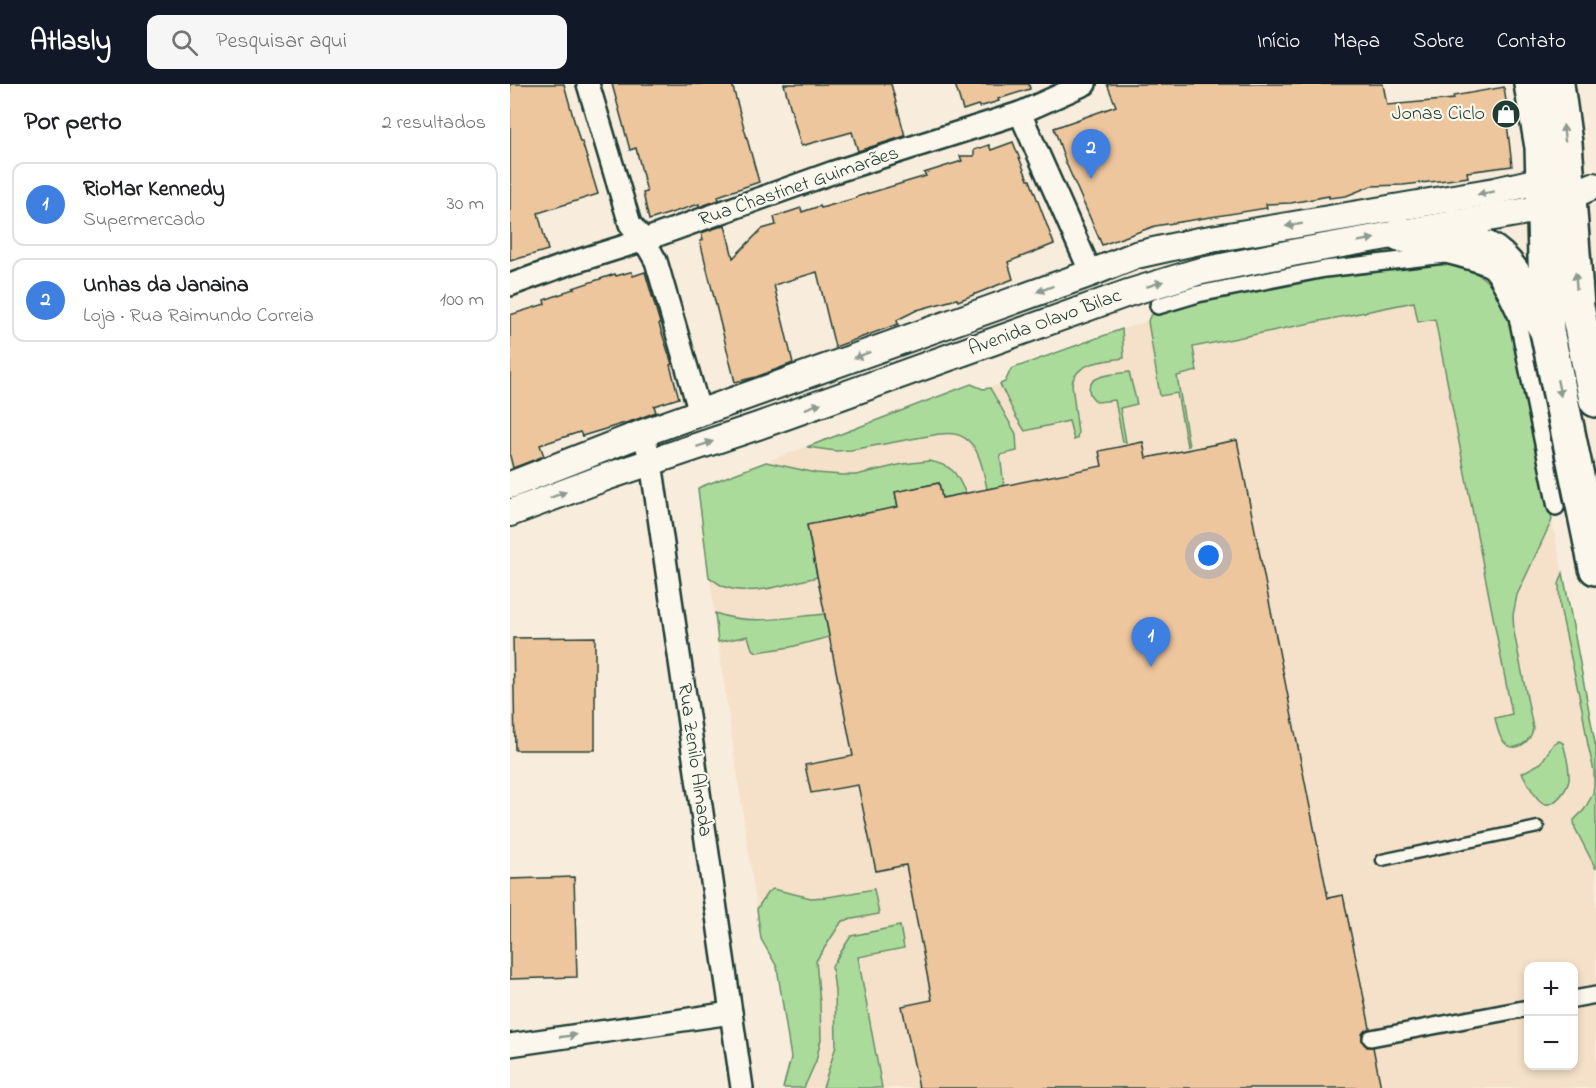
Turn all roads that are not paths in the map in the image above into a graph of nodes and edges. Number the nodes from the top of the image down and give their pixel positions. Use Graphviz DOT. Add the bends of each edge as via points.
graph roads {
  1 [pos="588,84"];
  2 [pos="1085,84"];
  3 [pos="1531,84"];
  4 [pos="1557,84"];
  5 [pos="1020,113"];
  6 [pos="1569,190"];
  7 [pos="1400,235"];
  8 [pos="644,240"];
  9 [pos="1091,273"];
  10 [pos="510,285"];
  11 [pos="1158,306"];
  12 [pos="1547,331"];
  13 [pos="819,371"];
  14 [pos="1596,400"];
  15 [pos="700,413"];
  16 [pos="758,426"];
  17 [pos="643,433"];
  18 [pos="651,462"];
  19 [pos="510,485"];
  20 [pos="1556,507"];
  21 [pos="510,513"];
  22 [pos="1596,568"];
  23 [pos="1538,827"];
  24 [pos="1382,860"];
  25 [pos="1596,995"];
  26 [pos="1578,998"];
  27 [pos="1524,1009"];
  28 [pos="731,1013"];
  29 [pos="1371,1038"];
  30 [pos="510,1045"];
  31 [pos="742,1088"];
  1 -- 8 [label="street" via="630,224"];
  2 -- 5 [label="street, Rua Chastinet Guimarães"];
  3 -- 6 [label="main road" via="1542,147"];
  6 -- 4 [label="main road, one-way"];
  5 -- 8 [label="street, Rua Chastinet Guimarães" via="834,172"];
  5 -- 9 [label="street"];
  6 -- 7 [label="street, Avenida Olavo Bilac"];
  6 -- 9 [label="street, Avenida Olavo Bilac, one-way" via="1484,193 1199,241 1136,255"];
  6 -- 12 [label="main road"];
  14 -- 6 [label="main road, one-way" via="1577,307"];
  7 -- 12 [label="main road" via="1472,242 1486,248 1509,269"];
  16 -- 7 [label="street, Avenida Olavo Bilac, one-way" via="1167,280"];
  8 -- 10 [label="street, Rua Chastinet Guimarães"];
  8 -- 15 [label="street" via="657,261"];
  9 -- 13 [label="street, Avenida Olavo Bilac, one-way"];
  11 -- 20 [label="street" via="1198,294 1325,269 1445,255 1490,269 1516,317"];
  12 -- 22 [label="main road, one-way"];
  13 -- 15 [label="street, Avenida Olavo Bilac"];
  13 -- 16 [label="street" via="759,409"];
  15 -- 17 [label="street, Avenida Olavo Bilac"];
  18 -- 16 [label="street, Avenida Olavo Bilac, one-way"];
  17 -- 18 [label="street, Rua Zenilo Almada"];
  17 -- 19 [label="street, Avenida Olavo Bilac"];
  21 -- 18 [label="street, Avenida Olavo Bilac, one-way"];
  18 -- 28 [label="street, Rua Zenilo Almada"];
  23 -- 24 [label="lane"];
  25 -- 26 [label="street"];
  27 -- 29 [label="street"];
  30 -- 28 [label="street, one-way"];
  28 -- 31 [label="street, Rua Zenilo Almada"];
}
